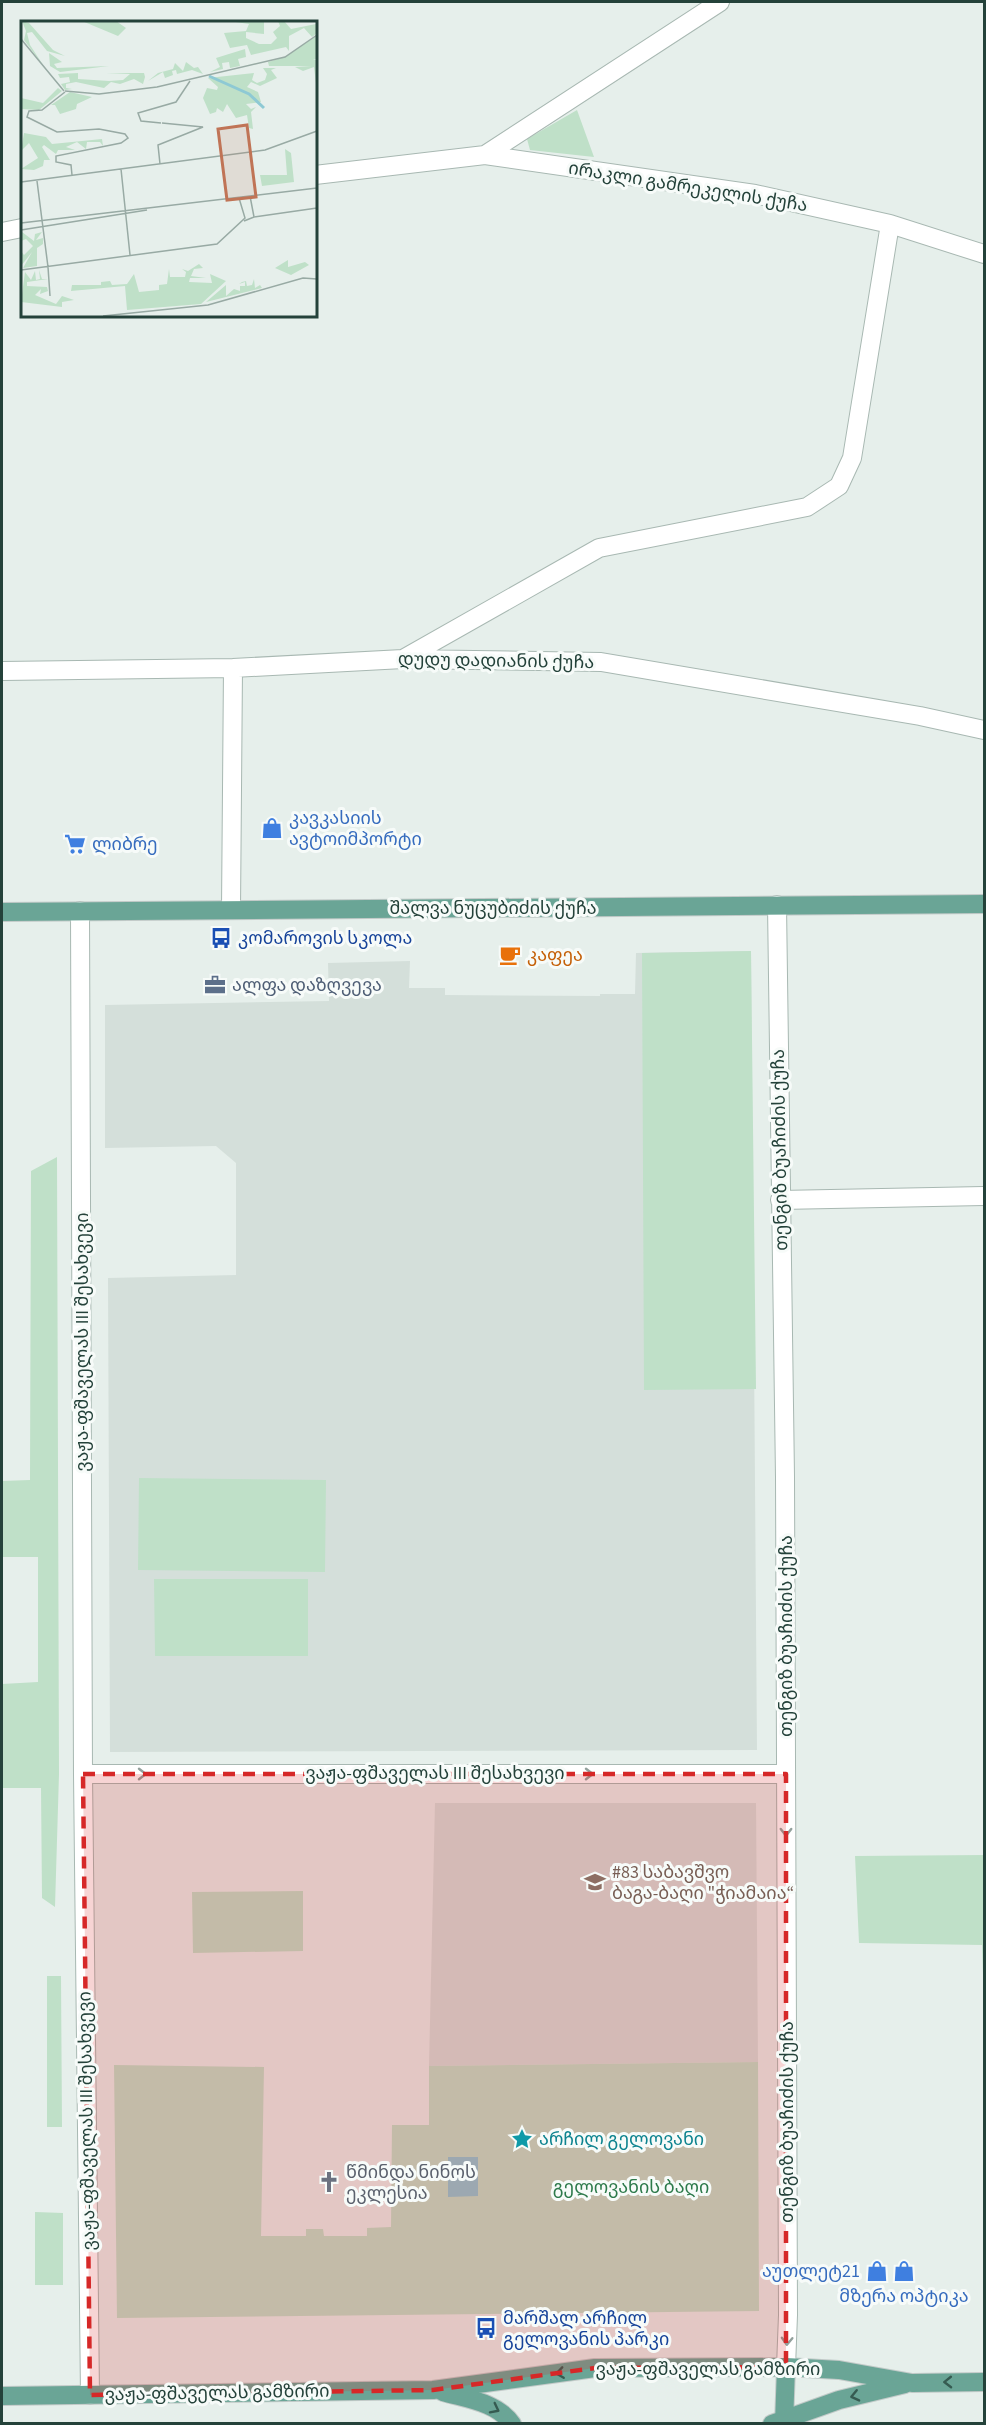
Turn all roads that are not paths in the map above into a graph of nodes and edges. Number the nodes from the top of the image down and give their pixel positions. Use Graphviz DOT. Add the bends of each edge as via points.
graph roads {
  1 [pos="720,2"];
  2 [pos="485,155"];
  3 [pos="316,175"];
  4 [pos="890,224"];
  5 [pos="21,228"];
  6 [pos="2,232"];
  7 [pos="984,255"];
  8 [pos="403,659"];
  9 [pos="233,668"];
  10 [pos="2,671"];
  11 [pos="984,730"];
  12 [pos="984,904"];
  13 [pos="777,905"];
  14 [pos="231,910"];
  15 [pos="80,911"];
  16 [pos="2,912"];
  17 [pos="984,1196"];
  18 [pos="780,1200"];
  19 [pos="83,1774"];
  20 [pos="786,1774"];
  21 [pos="786,2367"];
  22 [pos="984,2382"];
  23 [pos="912,2383"];
  24 [pos="433,2390"];
  25 [pos="90,2395"];
  26 [pos="2,2396"];
  27 [pos="780,2422"];
  28 [pos="512,2424"];
  1 -- 2 [label="street, ირაკლი გამრეკელის ქუჩა"];
  2 -- 3 [label="street, ირაკლი გამრეკელის ქუჩა"];
  2 -- 4 [label="street, ირაკლი გამრეკელის ქუჩა" via="755,194"];
  4 -- 7 [label="street, ირაკლი გამრეკელის ქუჩა"];
  4 -- 8 [label="street" via="852,458 839,486 807,507 599,548"];
  5 -- 6 [label="street"];
  8 -- 9 [label="street, დუდუ დადიანის ქუჩა"];
  8 -- 11 [label="street, დუდუ დადიანის ქუჩა" via="601,662"];
  9 -- 10 [label="street, დუდუ დადიანის ქუჩა"];
  9 -- 14 [label="street"];
  12 -- 13 [label="main road, შალვა ნუცუბიძის ქუჩა"];
  13 -- 14 [label="main road, შალვა ნუცუბიძის ქუჩა"];
  13 -- 18 [label="street, თენგიზ ბუაჩიძის ქუჩა"];
  14 -- 15 [label="main road, შალვა ნუცუბიძის ქუჩა"];
  15 -- 16 [label="main road, შალვა ნუცუბიძის ქუჩა"];
  15 -- 19 [label="street, ვაჟა-ფშაველას III შესახვევი"];
  17 -- 18 [label="street"];
  18 -- 20 [label="street, თენგიზ ბუაჩიძის ქუჩა"];
  19 -- 20 [label="street, ვაჟა-ფშაველას III შესახვევი, one-way"];
  19 -- 25 [label="street, ვაჟა-ფშაველას III შესახვევი"];
  20 -- 21 [label="street, თენგიზ ბუაჩიძის ქუჩა, one-way"];
  21 -- 23 [label="main road, ვაჟა-ფშაველას გამზირი" via="839,2370"];
  21 -- 24 [label="main road, ვაჟა-ფშაველას გამზირი, one-way" via="595,2368"];
  21 -- 27 [label="main road"];
  22 -- 23 [label="main road, ვაჟა-ფშაველას გამზირი, one-way"];
  23 -- 27 [label="main road, one-way" via="839,2400"];
  24 -- 25 [label="main road, ვაჟა-ფშაველას გამზირი"];
  24 -- 28 [label="main road, ვაჟა-ფშაველას გამზირი, one-way" via="482,2403 506,2414"];
  25 -- 26 [label="main road, ვაჟა-ფშაველას გამზირი"];
}
